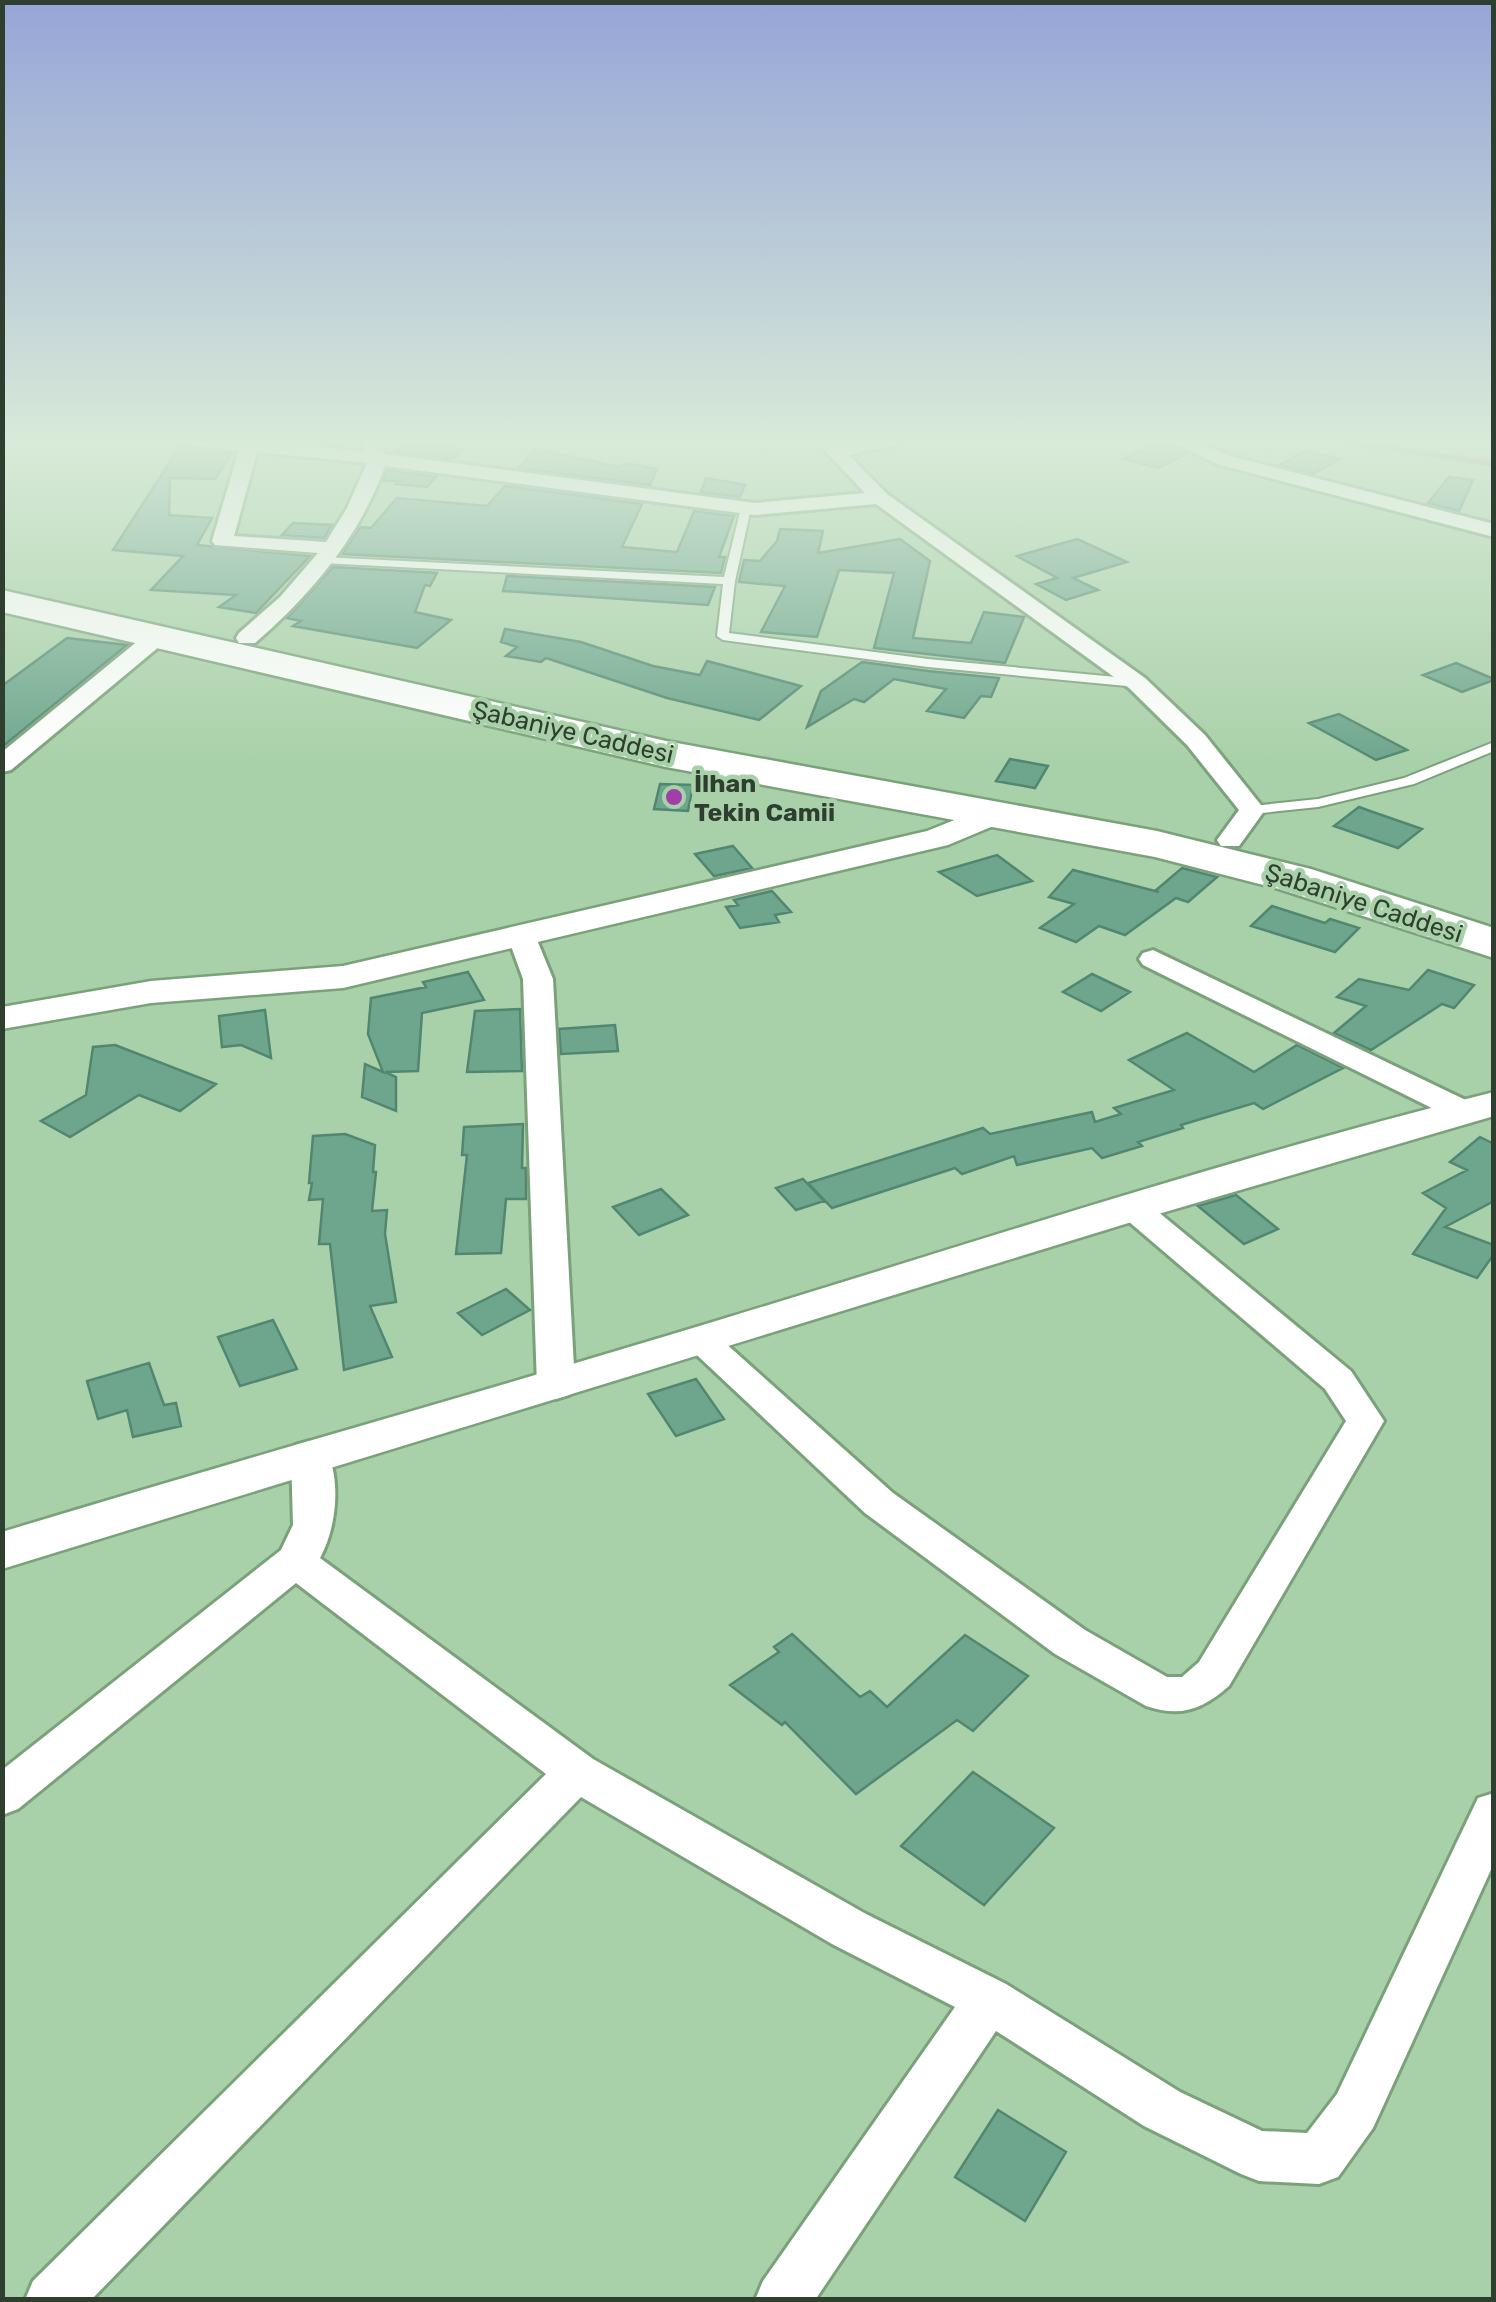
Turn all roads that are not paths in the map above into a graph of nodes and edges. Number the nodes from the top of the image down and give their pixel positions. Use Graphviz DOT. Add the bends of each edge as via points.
graph roads {
  1 [pos="273,547"];
  2 [pos="330,547"];
  3 [pos="737,547"];
  4 [pos="949,547"];
  5 [pos="326,554"];
  6 [pos="729,581"];
  7 [pos="29,602"];
  8 [pos="158,636"];
  9 [pos="247,638"];
  10 [pos="1137,683"];
  11 [pos="1494,746"];
  12 [pos="2,765"];
  13 [pos="992,814"];
  14 [pos="1241,825"];
  15 [pos="1494,921"];
  16 [pos="520,935"];
  17 [pos="1494,944"];
  18 [pos="1154,958"];
  19 [pos="2,1018"];
  20 [pos="1479,1108"];
  21 [pos="1133,1208"];
  22 [pos="701,1342"];
  23 [pos="556,1386"];
  24 [pos="310,1455"];
  25 [pos="2,1551"];
  26 [pos="295,1561"];
  27 [pos="576,1772"];
  28 [pos="2,1796"];
  29 [pos="1494,1812"];
  30 [pos="989,2000"];
  31 [pos="52,2300"];
  32 [pos="782,2300"];
  1 -- 5 [label="street"];
  2 -- 5 [label="street"];
  3 -- 6 [label="lane"];
  4 -- 10 [label="street"];
  5 -- 6 [label="lane"];
  5 -- 9 [label="street" via="278,614"];
  6 -- 10 [label="lane" via="722,636"];
  7 -- 8 [label="highway, Şabaniye Caddesi"];
  7 -- 9 [label="highway"];
  8 -- 12 [label="street"];
  8 -- 13 [label="highway, Şabaniye Caddesi" via="666,754"];
  9 -- 14 [label="highway" via="795,760 1148,820"];
  10 -- 14 [label="street" via="1196,740"];
  11 -- 14 [label="lane" via="1409,781"];
  13 -- 16 [label="street" via="937,838"];
  13 -- 17 [label="highway, Şabaniye Caddesi" via="1214,858"];
  14 -- 15 [label="highway" via="1366,878"];
  16 -- 19 [label="street" via="342,977 151,992"];
  16 -- 23 [label="street" via="538,979"];
  18 -- 20 [label="street"];
  20 -- 21 [label="street"];
  21 -- 22 [label="street"];
  21 -- 22 [label="street" via="1338,1380 1365,1421 1214,1674 1191,1694 1160,1694 1070,1642 879,1503"];
  22 -- 23 [label="street"];
  23 -- 24 [label="street"];
  24 -- 25 [label="street"];
  24 -- 26 [label="street" via="315,1523 308,1548"];
  26 -- 27 [label="street"];
  26 -- 28 [label="street"];
  27 -- 30 [label="street" via="849,1929"];
  27 -- 31 [label="street"];
  29 -- 30 [label="street" via="1354,2111 1320,2159 1260,2156 1162,2109"];
  30 -- 32 [label="street"];
}
